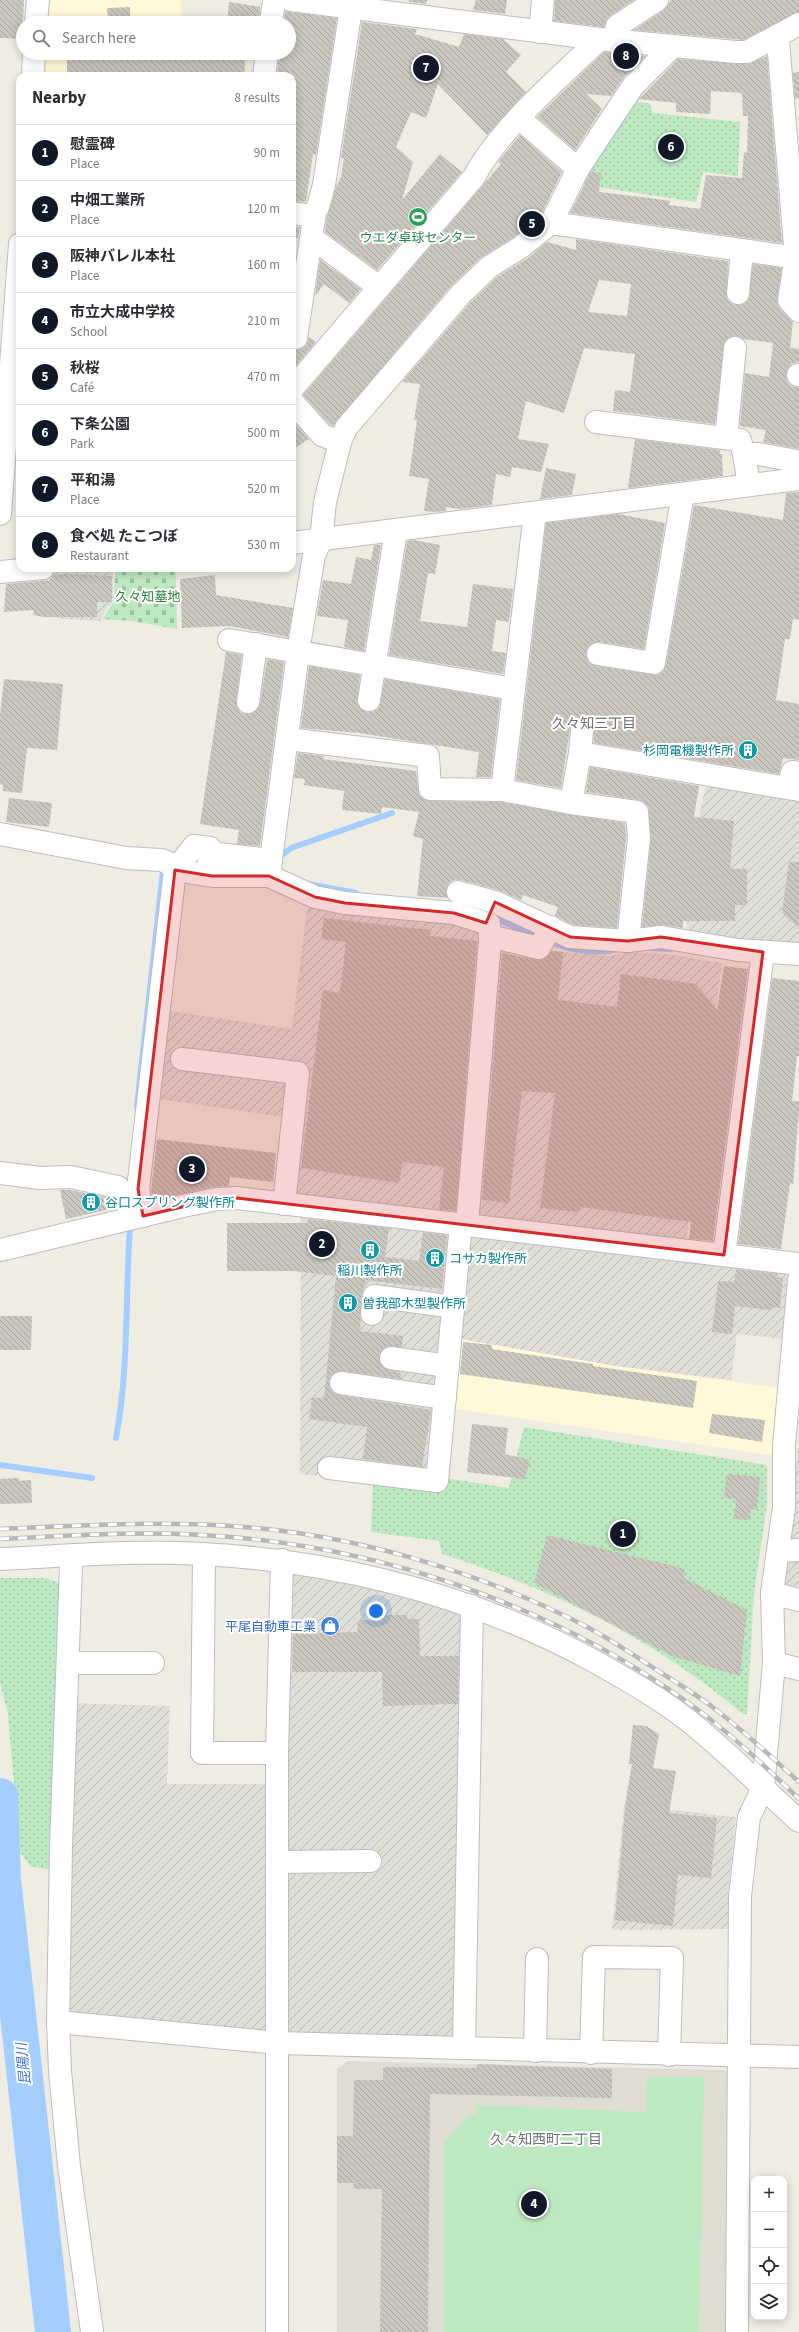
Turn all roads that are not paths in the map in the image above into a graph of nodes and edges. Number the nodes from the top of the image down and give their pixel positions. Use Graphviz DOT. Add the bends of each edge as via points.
graph roads {
  1 [pos="38,0"];
  2 [pos="274,0"];
  3 [pos="291,0"];
  4 [pos="543,0"];
  5 [pos="657,0"];
  6 [pos="321,2"];
  7 [pos="351,8"];
  8 [pos="37,16"];
  9 [pos="272,16"];
  10 [pos="799,24"];
  11 [pos="540,32"];
  12 [pos="775,37"];
  13 [pos="606,40"];
  14 [pos="672,47"];
  15 [pos="34,60"];
  16 [pos="266,60"];
  17 [pos="33,72"];
  18 [pos="265,72"];
  19 [pos="519,118"];
  20 [pos="578,169"];
  21 [pos="315,212"];
  22 [pos="296,214"];
  23 [pos="551,223"];
  24 [pos="312,238"];
  25 [pos="742,250"];
  26 [pos="797,257"];
  27 [pos="16,260"];
  28 [pos="379,287"];
  29 [pos="8,292"];
  30 [pos="738,293"];
  31 [pos="799,311"];
  32 [pos="296,338"];
  33 [pos="735,348"];
  34 [pos="296,384"];
  35 [pos="296,406"];
  36 [pos="596,422"];
  37 [pos="13,430"];
  38 [pos="726,438"];
  39 [pos="340,442"];
  40 [pos="744,454"];
  41 [pos="799,465"];
  42 [pos="799,479"];
  43 [pos="749,486"];
  44 [pos="683,494"];
  45 [pos="535,513"];
  46 [pos="0,514"];
  47 [pos="396,531"];
  48 [pos="320,540"];
  49 [pos="296,543"];
  50 [pos="16,571"];
  51 [pos="0,572"];
  52 [pos="229,640"];
  53 [pos="256,644"];
  54 [pos="298,652"];
  55 [pos="598,654"];
  56 [pos="376,666"];
  57 [pos="514,690"];
  58 [pos="369,700"];
  59 [pos="248,702"];
  60 [pos="288,739"];
  61 [pos="796,784"];
  62 [pos="502,790"];
  63 [pos="571,803"];
  64 [pos="0,834"];
  65 [pos="271,867"];
  66 [pos="175,870"];
  67 [pos="458,892"];
  68 [pos="494,902"];
  69 [pos="551,928"];
  70 [pos="488,930"];
  71 [pos="628,941"];
  72 [pos="799,954"];
  73 [pos="762,959"];
  74 [pos="182,1059"];
  75 [pos="0,1173"];
  76 [pos="284,1204"];
  77 [pos="143,1216"];
  78 [pos="464,1225"];
  79 [pos="0,1250"];
  80 [pos="724,1255"];
  81 [pos="799,1264"];
  82 [pos="799,1280"];
  83 [pos="454,1307"];
  84 [pos="372,1314"];
  85 [pos="391,1358"];
  86 [pos="448,1366"];
  87 [pos="341,1384"];
  88 [pos="445,1398"];
  89 [pos="329,1468"];
  90 [pos="799,1550"];
  91 [pos="778,1551"];
  92 [pos="204,1554"];
  93 [pos="74,1555"];
  94 [pos="0,1559"];
  95 [pos="282,1560"];
  96 [pos="772,1594"];
  97 [pos="799,1600"];
  98 [pos="472,1606"];
  99 [pos="69,1662"];
  100 [pos="774,1662"];
  101 [pos="153,1663"];
  102 [pos="799,1669"];
  103 [pos="277,1753"];
  104 [pos="763,1788"];
  105 [pos="799,1821"];
  106 [pos="370,1861"];
  107 [pos="277,1862"];
  108 [pos="538,1959"];
  109 [pos="58,2022"];
  110 [pos="278,2043"];
  111 [pos="464,2048"];
  112 [pos="536,2051"];
  113 [pos="591,2053"];
  114 [pos="669,2055"];
  115 [pos="739,2055"];
  116 [pos="799,2057"];
  117 [pos="92,2332"];
  118 [pos="277,2332"];
  119 [pos="737,2332"];
  1 -- 8 [label="street"];
  2 -- 9 [label="street"];
  3 -- 6 [label="street"];
  4 -- 11 [label="street"];
  5 -- 13 [label="street" via="617,26"];
  6 -- 7 [label="street"];
  7 -- 11 [label="street"];
  7 -- 21 [label="street" via="324,185"];
  10 -- 12 [label="street"];
  11 -- 13 [label="street"];
  12 -- 14 [label="street" via="742,52"];
  12 -- 26 [label="street"];
  13 -- 14 [label="street"];
  13 -- 19 [label="street"];
  14 -- 20 [label="street" via="633,86"];
  15 -- 17 [label="street"];
  16 -- 18 [label="street"];
  19 -- 20 [label="street"];
  19 -- 28 [label="street" via="483,159 474,176"];
  20 -- 23 [label="street"];
  21 -- 22 [label="street" via="311,216"];
  21 -- 24 [label="street"];
  23 -- 25 [label="street"];
  23 -- 39 [label="street" via="521,247 489,267 460,295 346,428"];
  24 -- 28 [label="street"];
  24 -- 32 [label="street"];
  25 -- 26 [label="street"];
  25 -- 30 [label="street"];
  26 -- 31 [label="street" via="789,300"];
  27 -- 29 [label="street"];
  28 -- 34 [label="street"];
  29 -- 37 [label="street"];
  33 -- 38 [label="street"];
  35 -- 39 [label="street" via="322,435"];
  36 -- 38 [label="street"];
  37 -- 46 [label="street"];
  38 -- 40 [label="street" via="740,440"];
  39 -- 48 [label="street" via="325,502"];
  40 -- 41 [label="street" via="797,461"];
  40 -- 43 [label="street"];
  42 -- 43 [label="street"];
  43 -- 44 [label="street"];
  44 -- 45 [label="street"];
  44 -- 55 [label="street" via="654,663"];
  45 -- 47 [label="street"];
  45 -- 57 [label="street"];
  47 -- 48 [label="street"];
  47 -- 56 [label="street"];
  48 -- 49 [label="street"];
  48 -- 54 [label="street" via="314,555"];
  50 -- 51 [label="street"];
  52 -- 53 [label="street"];
  53 -- 54 [label="street"];
  53 -- 59 [label="street"];
  54 -- 56 [label="street"];
  54 -- 60 [label="street"];
  56 -- 57 [label="street"];
  56 -- 58 [label="street"];
  57 -- 62 [label="street"];
  60 -- 62 [label="street" via="428,756 430,789"];
  60 -- 65 [label="street"];
  61 -- 63 [label="street" via="577,743"];
  62 -- 63 [label="street"];
  63 -- 71 [label="street" via="637,812 639,838"];
  64 -- 66 [label="street" via="126,858 161,860 168,862"];
  65 -- 66 [label="street" via="205,858"];
  65 -- 70 [label="street" via="296,890 315,897 338,895 427,904 454,913"];
  66 -- 77 [label="street" via="138,1188"];
  67 -- 68 [label="street"];
  68 -- 69 [label="street"];
  68 -- 70 [label="street"];
  69 -- 70 [label="street" via="540,948"];
  69 -- 71 [label="street" via="570,937"];
  70 -- 78 [label="street" via="480,1090"];
  71 -- 73 [label="street" via="661,937 686,940"];
  72 -- 73 [label="street"];
  73 -- 80 [label="street"];
  74 -- 76 [label="street" via="298,1073"];
  75 -- 77 [label="street" via="40,1178 71,1177 118,1187 126,1202"];
  76 -- 77 [label="street" via="237,1198 217,1199"];
  76 -- 78 [label="street"];
  77 -- 79 [label="street"];
  78 -- 80 [label="street"];
  78 -- 83 [label="street"];
  80 -- 81 [label="street"];
  82 -- 91 [label="street" via="784,1445 784,1507"];
  83 -- 84 [label="street" via="374,1296"];
  83 -- 86 [label="street"];
  85 -- 86 [label="street"];
  86 -- 88 [label="street"];
  87 -- 88 [label="street"];
  88 -- 89 [label="street" via="437,1481"];
  90 -- 91 [label="street"];
  91 -- 96 [label="street"];
  92 -- 93 [label="street" via="152,1552"];
  92 -- 95 [label="street"];
  92 -- 103 [label="street" via="202,1753"];
  93 -- 94 [label="street"];
  93 -- 99 [label="street" via="71,1564"];
  95 -- 98 [label="street" via="386,1580"];
  95 -- 103 [label="street"];
  96 -- 97 [label="street"];
  96 -- 100 [label="street"];
  98 -- 104 [label="street" via="550,1638 623,1678 684,1718"];
  98 -- 111 [label="street"];
  99 -- 101 [label="street"];
  99 -- 109 [label="street" via="61,1847"];
  100 -- 102 [label="street"];
  100 -- 104 [label="street"];
  103 -- 107 [label="street"];
  104 -- 105 [label="street"];
  104 -- 115 [label="street" via="749,1817 740,1896"];
  106 -- 107 [label="street"];
  107 -- 110 [label="street"];
  108 -- 112 [label="street"];
  109 -- 110 [label="street"];
  109 -- 117 [label="street" via="69,2166"];
  110 -- 111 [label="street"];
  110 -- 118 [label="street"];
  111 -- 112 [label="street"];
  112 -- 113 [label="street"];
  113 -- 114 [label="street"];
  113 -- 114 [label="street" via="594,1957 672,1958"];
  114 -- 115 [label="street"];
  115 -- 116 [label="street"];
  115 -- 119 [label="street"];
}
